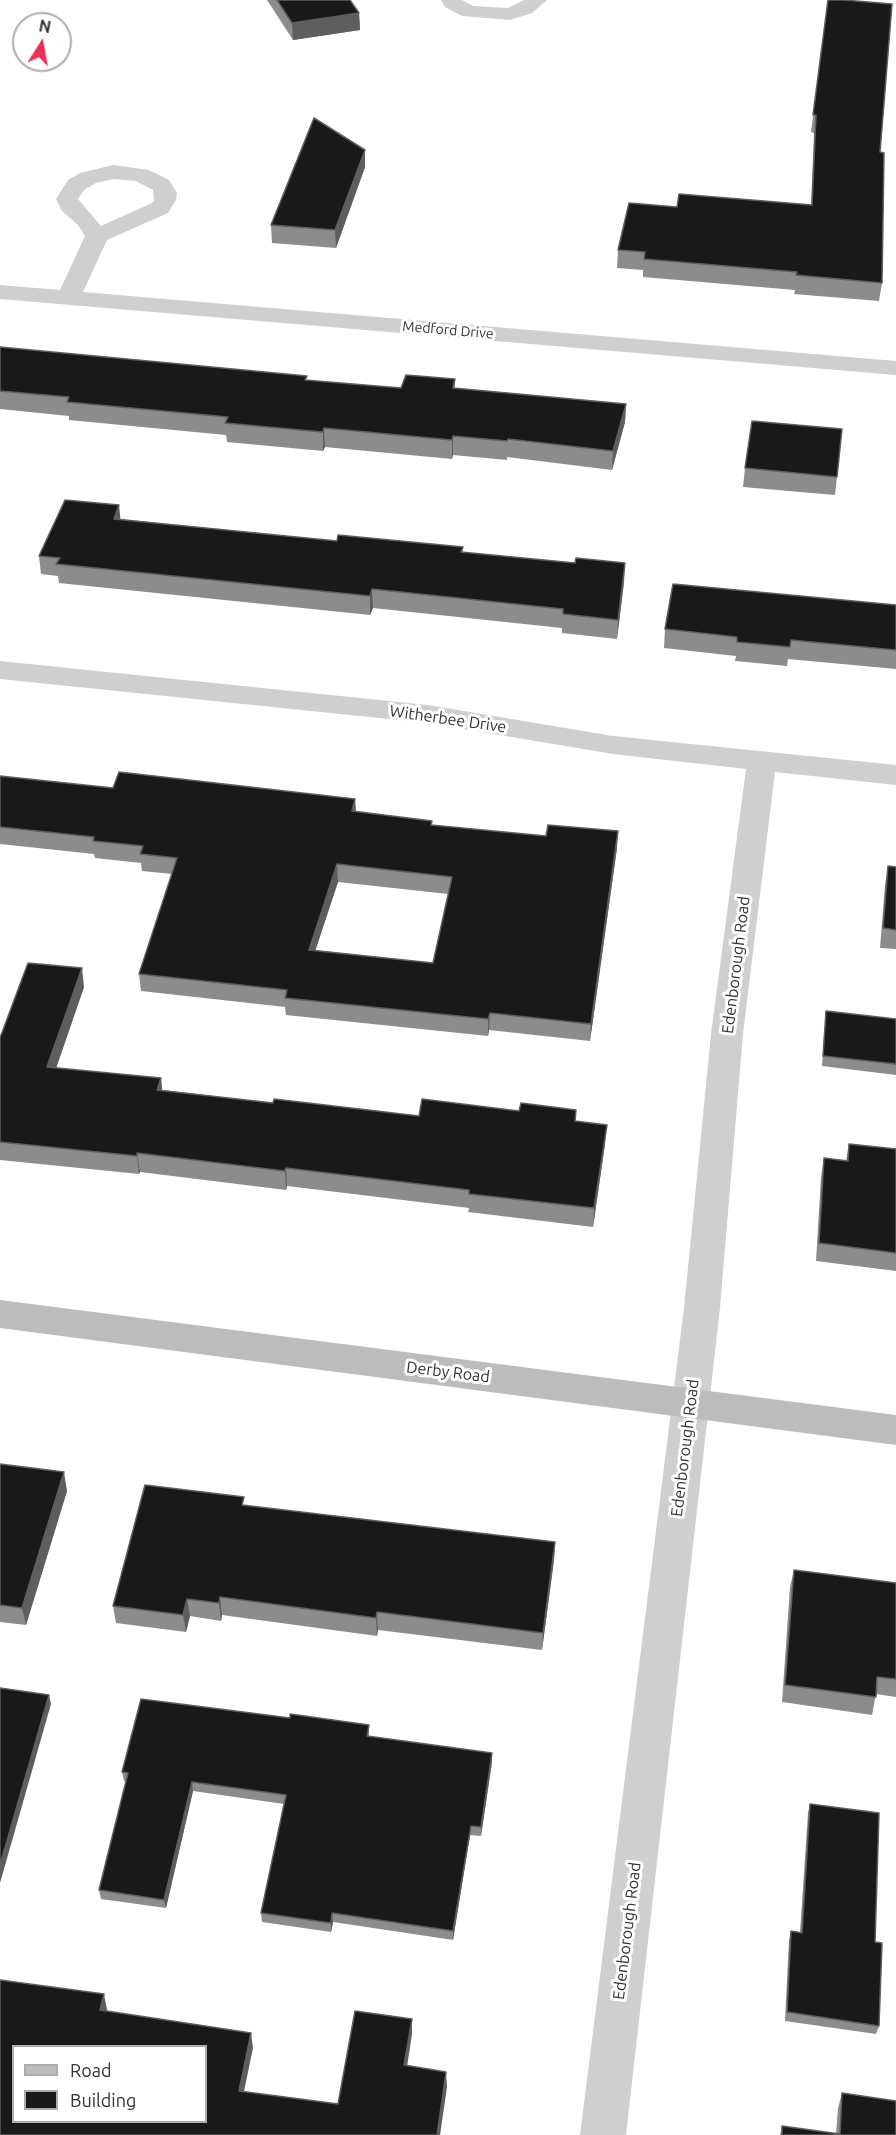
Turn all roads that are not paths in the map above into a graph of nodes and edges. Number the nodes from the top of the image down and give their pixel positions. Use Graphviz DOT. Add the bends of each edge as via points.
graph roads {
  1 [pos="451,0"];
  2 [pos="537,0"];
  3 [pos="97,236"];
  4 [pos="0,292"];
  5 [pos="68,298"];
  6 [pos="896,368"];
  7 [pos="0,670"];
  8 [pos="762,761"];
  9 [pos="896,775"];
  10 [pos="0,1314"];
  11 [pos="691,1403"];
  12 [pos="896,1430"];
  13 [pos="603,2135"];
  1 -- 2 [label="street" via="469,12 510,14"];
  3 -- 5 [label="street"];
  4 -- 5 [label="street, Medford Drive"];
  5 -- 6 [label="street, Medford Drive"];
  7 -- 8 [label="street, Witherbee Drive" via="428,714 613,745"];
  8 -- 9 [label="street, Witherbee Drive"];
  8 -- 11 [label="street, Edenborough Road" via="727,1034"];
  10 -- 11 [label="street, Derby Road"];
  11 -- 12 [label="street, Derby Road"];
  11 -- 13 [label="street, Edenborough Road"];
}
